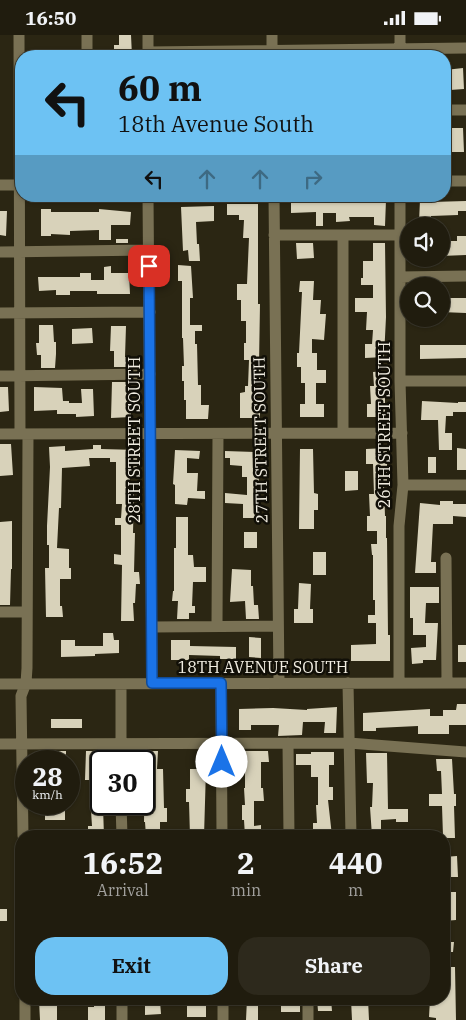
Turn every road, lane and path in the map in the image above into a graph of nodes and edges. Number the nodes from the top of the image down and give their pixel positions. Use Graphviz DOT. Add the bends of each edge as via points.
graph roads {
  1 [pos="19,35"];
  2 [pos="87,35"];
  3 [pos="148,35"];
  4 [pos="272,35"];
  5 [pos="400,35"];
  6 [pos="466,48"];
  7 [pos="19,50"];
  8 [pos="87,50"];
  9 [pos="148,50"];
  10 [pos="272,50"];
  11 [pos="400,50"];
  12 [pos="440,50"];
  13 [pos="451,110"];
  14 [pos="466,110"];
  15 [pos="451,181"];
  16 [pos="466,181"];
  17 [pos="0,185"];
  18 [pos="15,185"];
  19 [pos="20,202"];
  20 [pos="148,202"];
  21 [pos="274,202"];
  22 [pos="400,202"];
  23 [pos="400,217"];
  24 [pos="274,235"];
  25 [pos="343,235"];
  26 [pos="400,235"];
  27 [pos="149,250"];
  28 [pos="0,252"];
  29 [pos="20,252"];
  30 [pos="400,267"];
  31 [pos="466,276"];
  32 [pos="400,277"];
  33 [pos="150,312"];
  34 [pos="0,313"];
  35 [pos="20,313"];
  36 [pos="400,327"];
  37 [pos="150,374"];
  38 [pos="0,376"];
  39 [pos="20,376"];
  40 [pos="400,381"];
  41 [pos="466,381"];
  42 [pos="276,433"];
  43 [pos="343,433"];
  44 [pos="402,433"];
  45 [pos="0,434"];
  46 [pos="24,434"];
  47 [pos="151,434"];
  48 [pos="218,434"];
  49 [pos="403,485"];
  50 [pos="466,485"];
  51 [pos="446,558"];
  52 [pos="0,612"];
  53 [pos="27,612"];
  54 [pos="278,625"];
  55 [pos="217,626"];
  56 [pos="152,627"];
  57 [pos="26,683"];
  58 [pos="121,683"];
  59 [pos="152,683"];
  60 [pos="221,683"];
  61 [pos="279,683"];
  62 [pos="348,683"];
  63 [pos="399,683"];
  64 [pos="447,683"];
  65 [pos="466,683"];
  66 [pos="0,684"];
  67 [pos="288,743"];
  68 [pos="349,743"];
  69 [pos="22,744"];
  70 [pos="121,744"];
  71 [pos="222,744"];
  72 [pos="0,745"];
  73 [pos="121,750"];
  74 [pos="466,752"];
  75 [pos="122,815"];
  76 [pos="23,830"];
  77 [pos="122,830"];
  78 [pos="222,830"];
  79 [pos="289,830"];
  80 [pos="352,830"];
  81 [pos="25,1005"];
  82 [pos="122,1005"];
  83 [pos="223,1005"];
  84 [pos="308,1005"];
  85 [pos="25,1020"];
  86 [pos="122,1020"];
  87 [pos="223,1020"];
  88 [pos="308,1020"];
  1 -- 7 [label="street"];
  2 -- 8 [label="street"];
  3 -- 9 [label="street"];
  4 -- 10 [label="street"];
  5 -- 11 [label="street"];
  6 -- 12 [label="street"];
  13 -- 14 [label="street"];
  15 -- 16 [label="street"];
  17 -- 18 [label="street"];
  19 -- 29 [label="street"];
  20 -- 27 [label="street, 28TH STREET SOUTH"];
  21 -- 24 [label="street, 27TH STREET SOUTH"];
  22 -- 23 [label="street, 26TH STREET SOUTH"];
  24 -- 25 [label="street"];
  24 -- 42 [label="street, 27TH STREET SOUTH"];
  25 -- 26 [label="street"];
  25 -- 43 [label="street"];
  27 -- 29 [label="street"];
  27 -- 33 [label="street, 28TH STREET SOUTH"];
  28 -- 29 [label="street"];
  29 -- 35 [label="street"];
  30 -- 32 [label="street, 26TH STREET SOUTH"];
  31 -- 32 [label="street"];
  33 -- 35 [label="street"];
  33 -- 37 [label="street, 28TH STREET SOUTH"];
  34 -- 35 [label="street"];
  35 -- 39 [label="street"];
  36 -- 40 [label="street, 26TH STREET SOUTH"];
  37 -- 39 [label="street"];
  37 -- 47 [label="street, 28TH STREET SOUTH"];
  38 -- 39 [label="street"];
  39 -- 46 [label="street"];
  40 -- 41 [label="street"];
  40 -- 44 [label="street, 26TH STREET SOUTH"];
  42 -- 43 [label="street"];
  42 -- 48 [label="street"];
  42 -- 54 [label="street, 27TH STREET SOUTH"];
  43 -- 44 [label="street"];
  44 -- 49 [label="street, 26TH STREET SOUTH"];
  45 -- 46 [label="street"];
  46 -- 47 [label="street"];
  46 -- 53 [label="street"];
  47 -- 48 [label="street"];
  47 -- 56 [label="street, 28TH STREET SOUTH"];
  48 -- 55 [label="street"];
  49 -- 50 [label="street"];
  49 -- 63 [label="street, 26TH STREET SOUTH" via="399,526"];
  51 -- 64 [label="street"];
  52 -- 53 [label="street"];
  53 -- 57 [label="street"];
  54 -- 55 [label="street"];
  54 -- 61 [label="street, 27TH STREET SOUTH"];
  55 -- 56 [label="street"];
  56 -- 59 [label="street, 28TH STREET SOUTH"];
  57 -- 58 [label="street, 18TH AVENUE SOUTH"];
  57 -- 66 [label="street, 18TH AVENUE SOUTH"];
  57 -- 69 [label="street" via="22,695"];
  58 -- 59 [label="street, 18TH AVENUE SOUTH"];
  58 -- 70 [label="street"];
  59 -- 60 [label="street, 18TH AVENUE SOUTH"];
  60 -- 61 [label="street, 18TH AVENUE SOUTH"];
  60 -- 71 [label="street"];
  61 -- 62 [label="street, 18TH AVENUE SOUTH"];
  62 -- 63 [label="street, 18TH AVENUE SOUTH"];
  62 -- 68 [label="street"];
  63 -- 64 [label="street, 18TH AVENUE SOUTH"];
  64 -- 65 [label="street, 18TH AVENUE SOUTH"];
  67 -- 68 [label="street"];
  67 -- 71 [label="street"];
  67 -- 79 [label="street"];
  68 -- 74 [label="street"];
  68 -- 80 [label="street"];
  69 -- 70 [label="street"];
  69 -- 72 [label="street"];
  69 -- 76 [label="street"];
  70 -- 71 [label="street"];
  70 -- 73 [label="street"];
  71 -- 78 [label="street"];
  75 -- 77 [label="street"];
  81 -- 85 [label="street"];
  82 -- 86 [label="street"];
  83 -- 87 [label="street"];
  84 -- 88 [label="street"];
}
